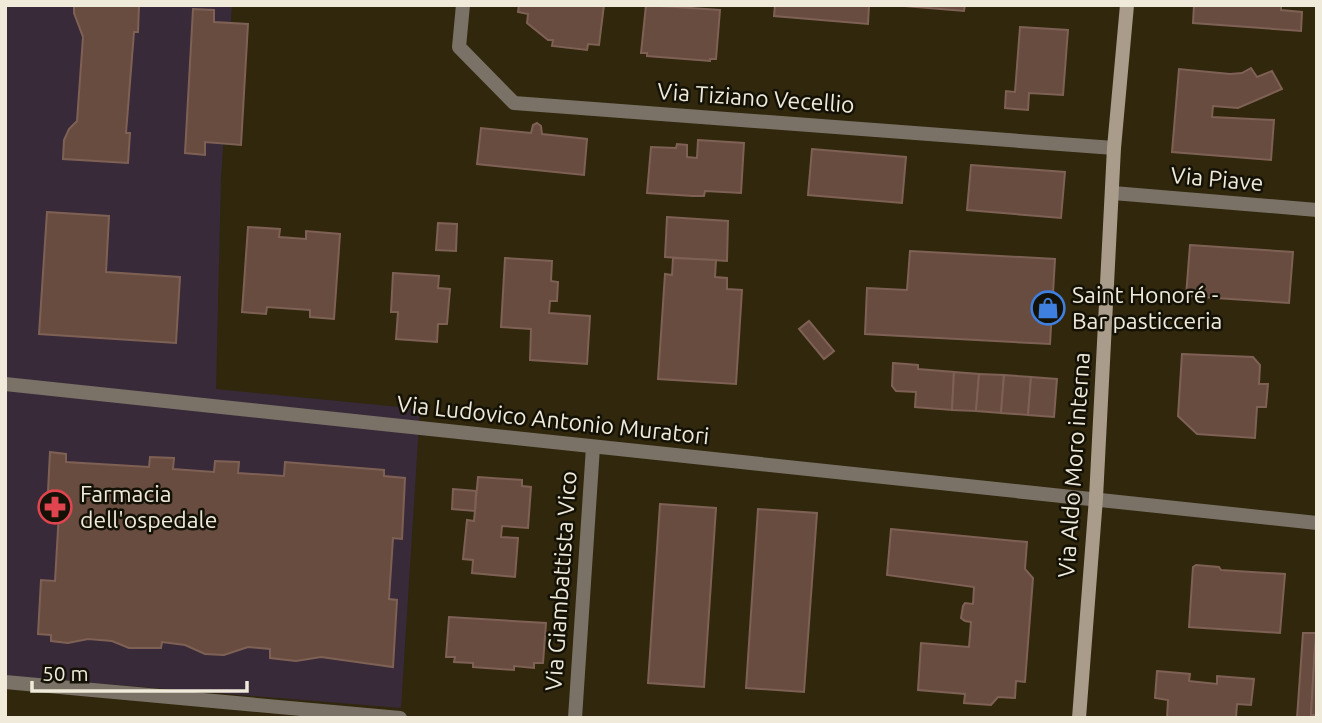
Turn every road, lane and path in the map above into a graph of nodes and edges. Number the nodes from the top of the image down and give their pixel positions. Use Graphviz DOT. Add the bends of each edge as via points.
graph roads {
  1 [pos="463,5"];
  2 [pos="1127,5"];
  3 [pos="1114,148"];
  4 [pos="1113,193"];
  5 [pos="1317,210"];
  6 [pos="5,384"];
  7 [pos="593,447"];
  8 [pos="1096,498"];
  9 [pos="1317,523"];
  10 [pos="5,682"];
  11 [pos="400,718"];
  12 [pos="575,718"];
  13 [pos="1079,718"];
  1 -- 3 [label="street, Via Tiziano Vecellio" via="459,47 514,103"];
  2 -- 3 [label="street, Via Aldo Moro interna"];
  3 -- 4 [label="street, Via Aldo Moro interna"];
  4 -- 5 [label="street, Via Piave"];
  4 -- 8 [label="street, Via Aldo Moro interna"];
  6 -- 7 [label="street, Via Ludovico Antonio Muratori"];
  7 -- 8 [label="street, Via Ludovico Antonio Muratori"];
  7 -- 12 [label="street, Via Giambattista Vico"];
  8 -- 9 [label="street, Via Ludovico Antonio Muratori"];
  8 -- 13 [label="street, Via Aldo Moro interna"];
  10 -- 11 [label="street"];
}
